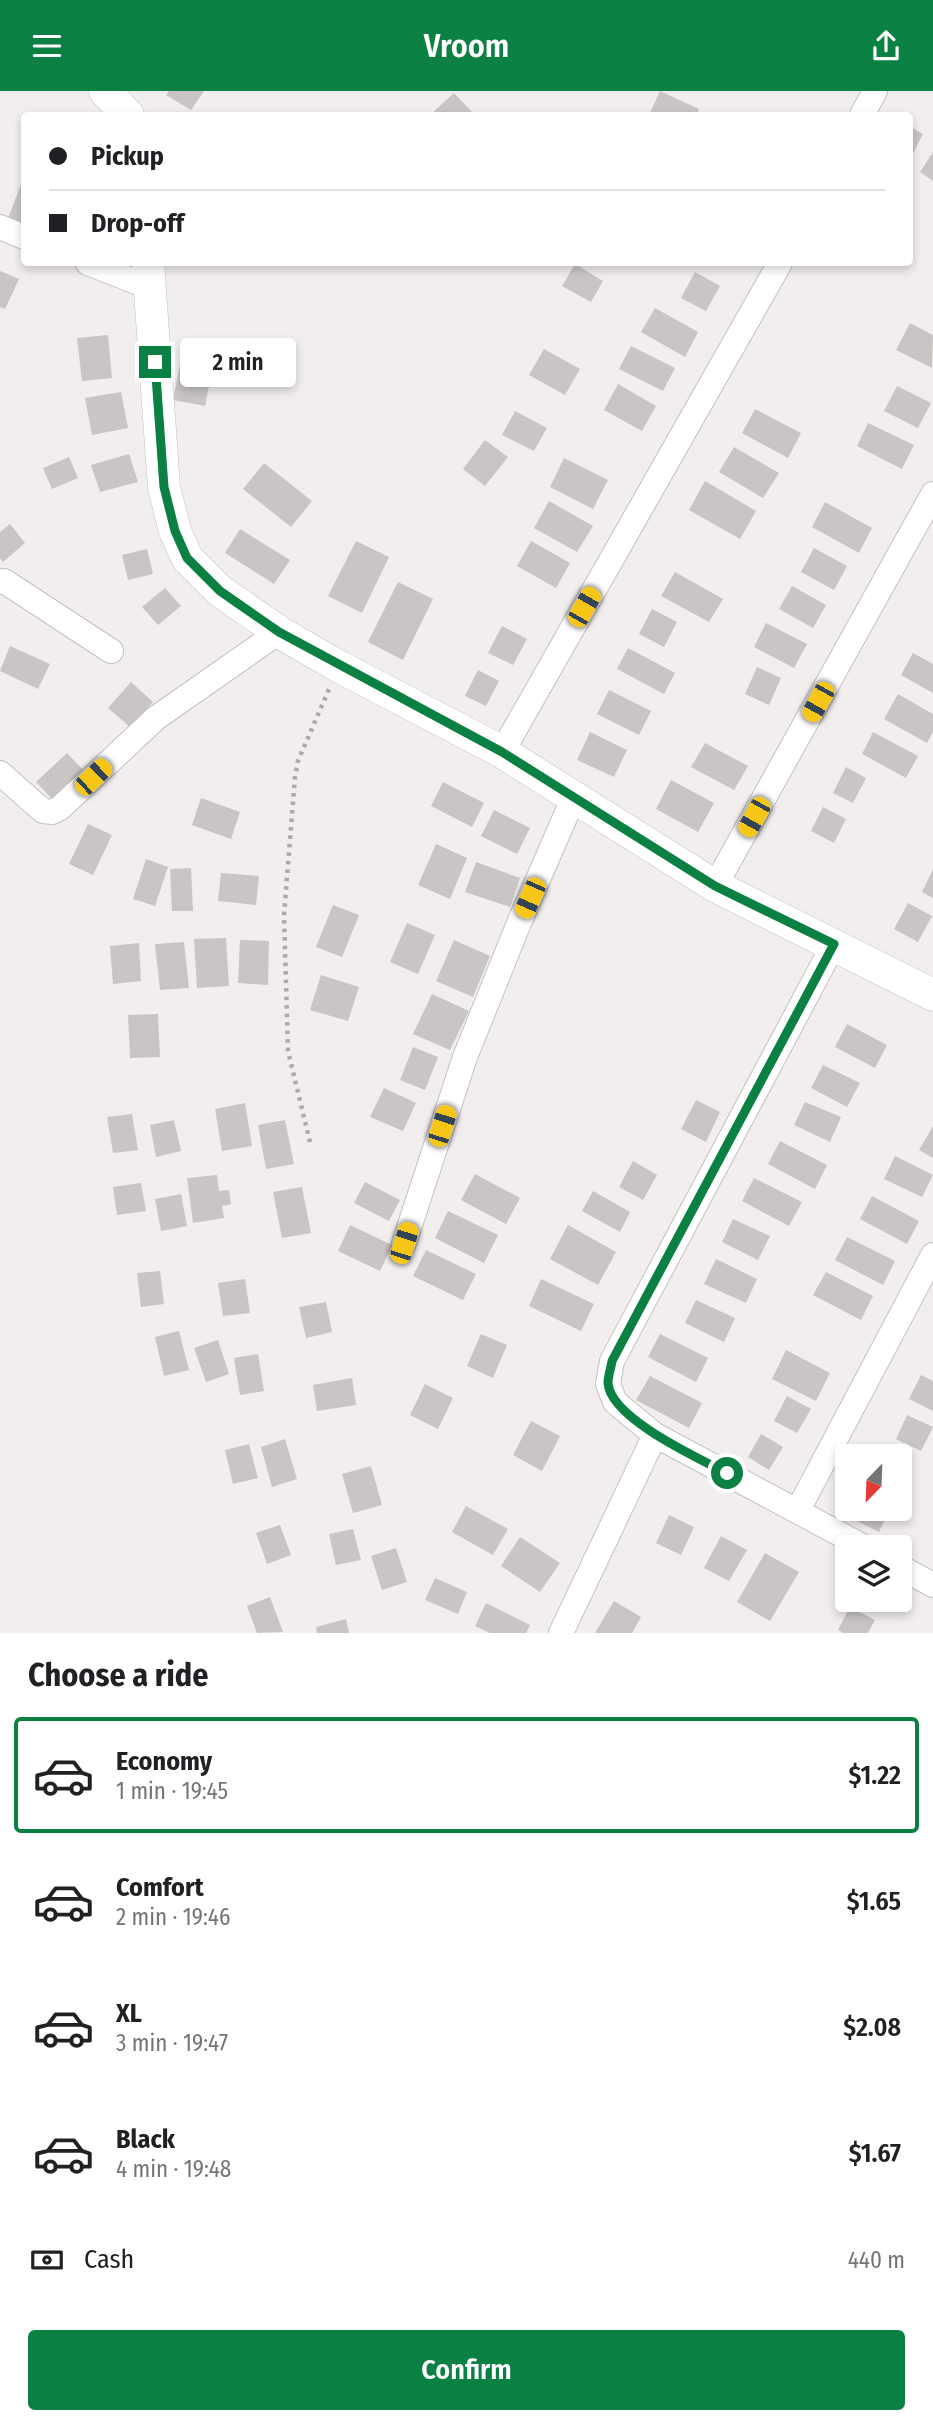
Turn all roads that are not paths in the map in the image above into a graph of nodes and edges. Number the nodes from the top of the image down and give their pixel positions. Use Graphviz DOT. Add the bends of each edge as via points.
graph roads {
  1 [pos="105,91"];
  2 [pos="875,91"];
  3 [pos="125,112"];
  4 [pos="864,112"];
  5 [pos="0,227"];
  6 [pos="21,236"];
  7 [pos="103,266"];
  8 [pos="778,266"];
  9 [pos="148,275"];
  10 [pos="933,494"];
  11 [pos="0,582"];
  12 [pos="279,632"];
  13 [pos="111,651"];
  14 [pos="502,752"];
  15 [pos="0,773"];
  16 [pos="573,799"];
  17 [pos="715,886"];
  18 [pos="834,944"];
  19 [pos="933,995"];
  20 [pos="404,1243"];
  21 [pos="933,1255"];
  22 [pos="655,1435"];
  23 [pos="798,1510"];
  24 [pos="843,1535"];
  25 [pos="912,1574"];
  26 [pos="933,1585"];
  27 [pos="561,1633"];
  1 -- 3 [label="street"];
  2 -- 4 [label="street"];
  5 -- 6 [label="street"];
  7 -- 9 [label="street"];
  8 -- 14 [label="street"];
  9 -- 12 [label="street" via="164,487 175,531 187,558 220,591"];
  10 -- 17 [label="street"];
  11 -- 13 [label="street"];
  12 -- 14 [label="street"];
  12 -- 15 [label="street" via="156,718 60,808 43,811"];
  14 -- 16 [label="street"];
  16 -- 17 [label="street"];
  16 -- 20 [label="street" via="465,1056"];
  17 -- 18 [label="street"];
  18 -- 19 [label="street"];
  18 -- 22 [label="street" via="612,1361 608,1384 615,1402"];
  21 -- 23 [label="street"];
  22 -- 23 [label="street"];
  22 -- 27 [label="street"];
  23 -- 24 [label="street"];
  25 -- 26 [label="street"];
}
